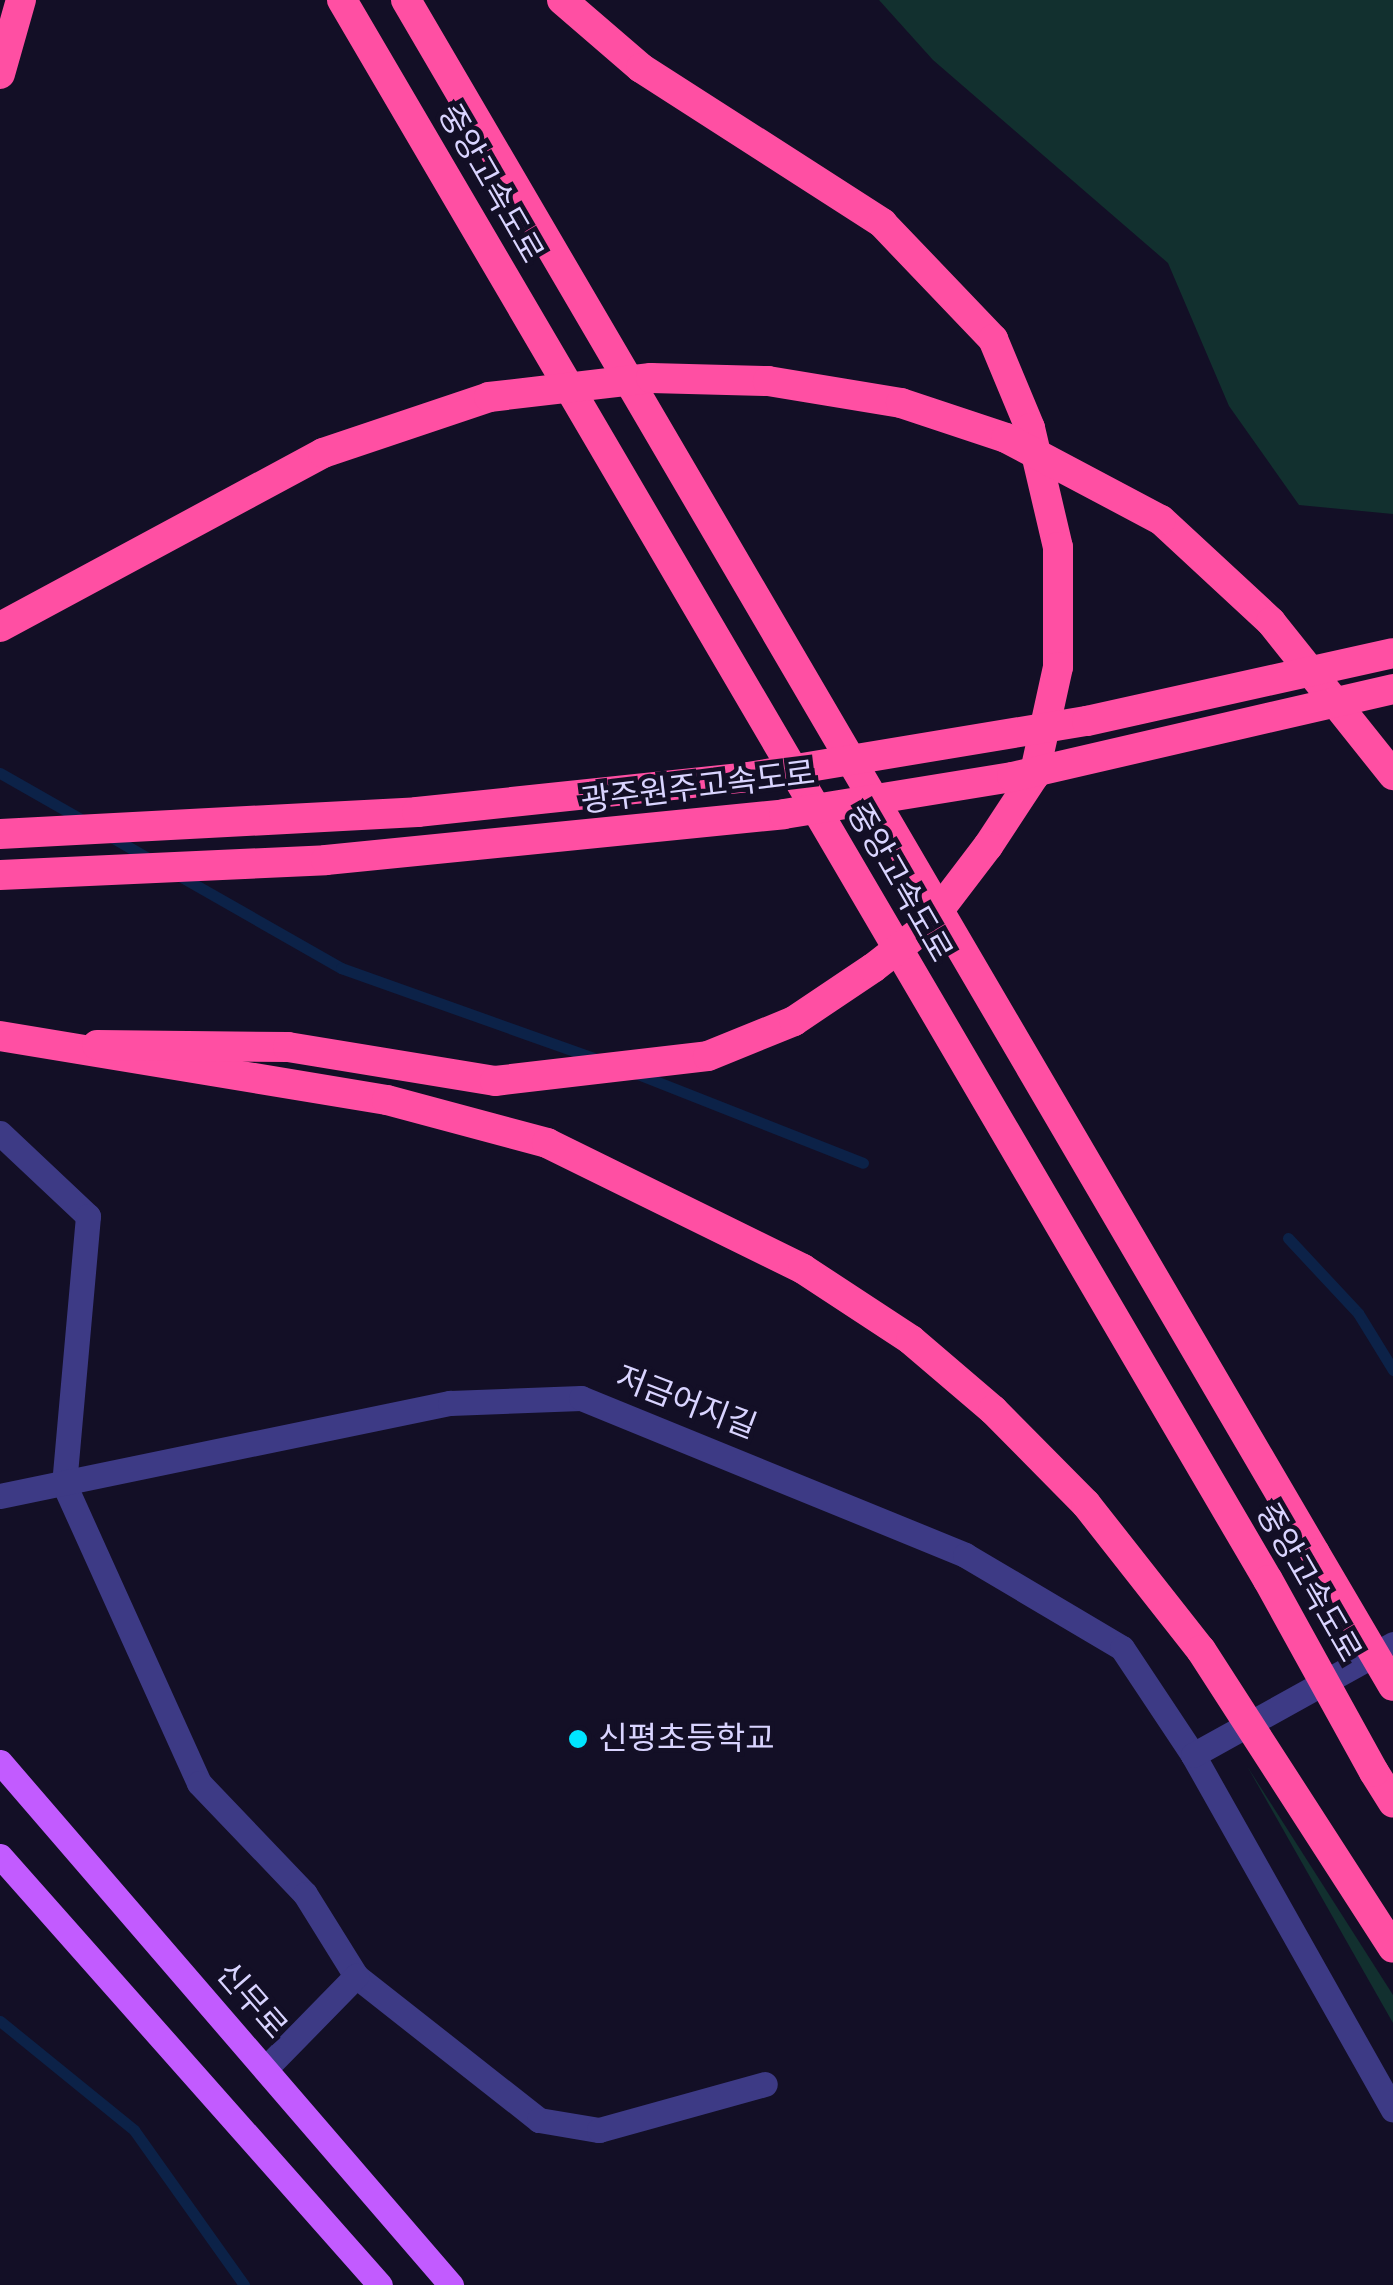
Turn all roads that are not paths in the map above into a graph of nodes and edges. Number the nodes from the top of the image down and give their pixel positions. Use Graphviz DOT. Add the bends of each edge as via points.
graph roads {
  1 [pos="20,0"];
  2 [pos="342,0"];
  3 [pos="406,0"];
  4 [pos="562,0"];
  5 [pos="6,59"];
  6 [pos="0,627"];
  7 [pos="1393,653"];
  8 [pos="1393,689"];
  9 [pos="1393,775"];
  10 [pos="0,834"];
  11 [pos="0,874"];
  12 [pos="0,1036"];
  13 [pos="97,1046"];
  14 [pos="0,1133"];
  15 [pos="64,1484"];
  16 [pos="0,1496"];
  17 [pos="1393,1644"];
  18 [pos="1393,1686"];
  19 [pos="1192,1754"];
  20 [pos="0,1762"];
  21 [pos="1393,1803"];
  22 [pos="0,1856"];
  23 [pos="1393,1948"];
  24 [pos="356,1976"];
  25 [pos="266,2068"];
  26 [pos="765,2084"];
  27 [pos="1393,2110"];
  28 [pos="380,2285"];
  29 [pos="451,2285"];
  1 -- 5 [label="highway"];
  2 -- 21 [label="highway, 중앙고속도로, bridge"];
  3 -- 18 [label="highway, 중앙고속도로, bridge"];
  4 -- 13 [label="highway, bridge" via="641,68 882,223 992,339 1030,428 1058,547 1058,667 1034,776 927,926 794,1021 708,1056 495,1081 288,1047"];
  6 -- 9 [label="highway, bridge" via="322,453 489,397 651,378 768,382 901,403 1006,438 1162,520 1271,622"];
  7 -- 10 [label="highway, 광주원주고속도로, bridge" via="1069,724 748,777 399,814"];
  8 -- 11 [label="highway, 광주원주고속도로, bridge" via="1012,777 784,814 326,860"];
  12 -- 13 [label="highway"];
  13 -- 23 [label="highway, bridge" via="387,1100 548,1144 803,1270 924,1351 1086,1504 1201,1650"];
  14 -- 15 [label="street" via="88,1216"];
  15 -- 16 [label="street, 저금어지길"];
  15 -- 19 [label="street, 저금어지길" via="450,1403 581,1398 965,1555 1122,1648"];
  15 -- 24 [label="street" via="198,1784 304,1894"];
  17 -- 19 [label="street"];
  19 -- 27 [label="street, 저금어지길"];
  20 -- 25 [label="main road, 신무로"];
  22 -- 28 [label="main road"];
  24 -- 25 [label="street"];
  24 -- 26 [label="street" via="539,2120 599,2130"];
  25 -- 29 [label="main road, 신무로"];
}
